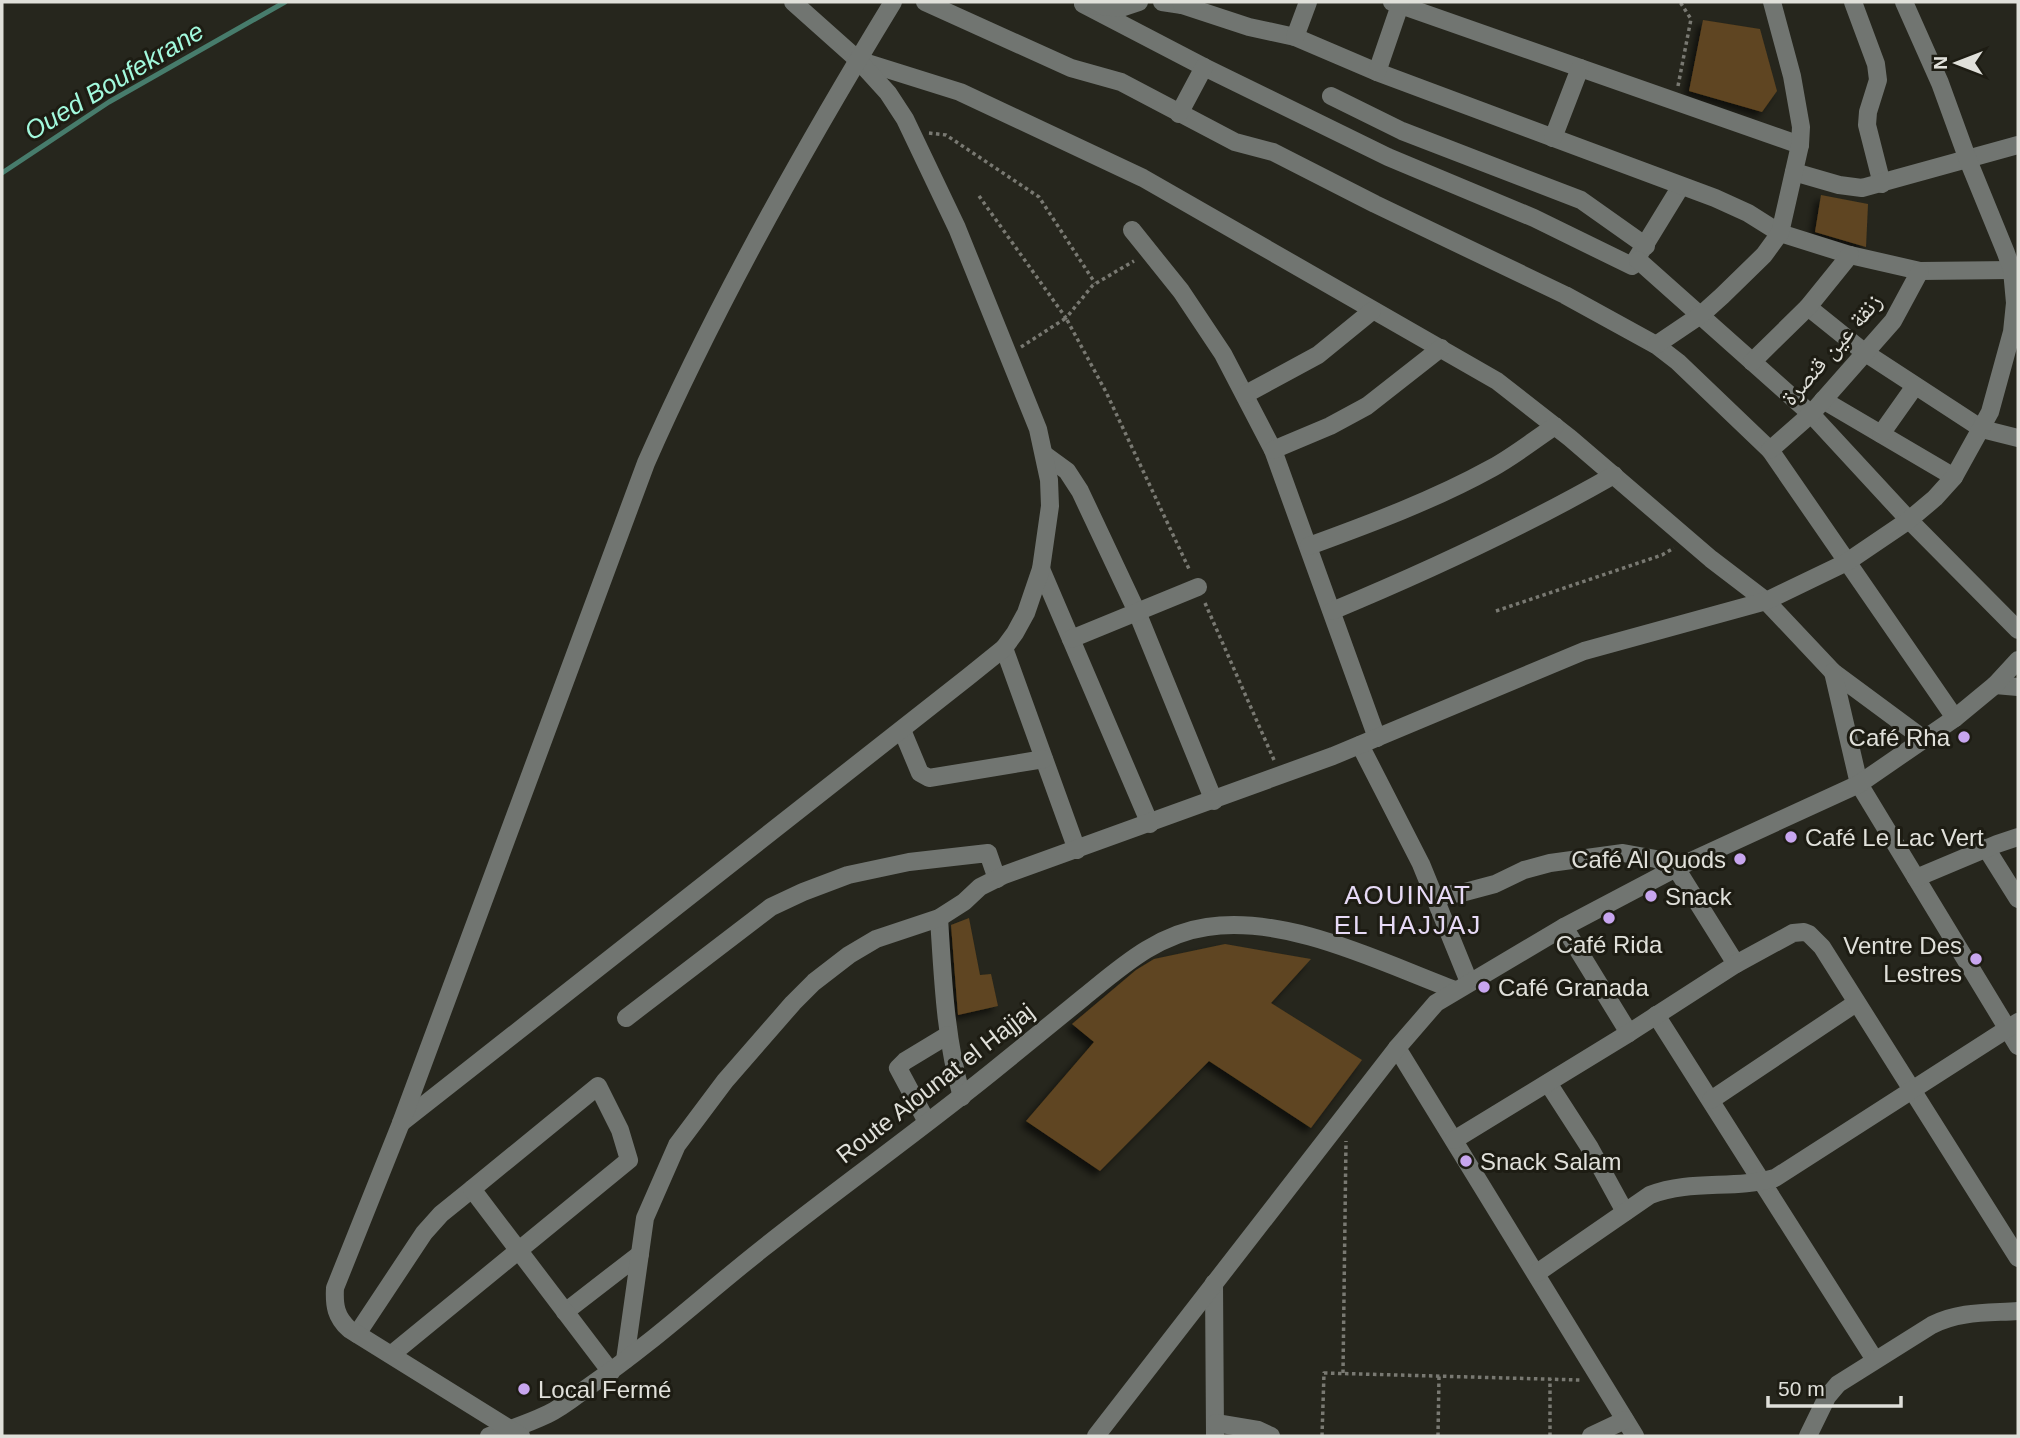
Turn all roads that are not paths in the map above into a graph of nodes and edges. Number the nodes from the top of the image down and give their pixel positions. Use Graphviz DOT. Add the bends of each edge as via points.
graph roads {
  1 [pos="793,2"];
  2 [pos="893,2"];
  3 [pos="925,2"];
  4 [pos="1082,2"];
  5 [pos="1139,2"];
  6 [pos="1163,2"];
  7 [pos="1308,2"];
  8 [pos="1772,2"];
  9 [pos="1853,2"];
  10 [pos="1904,2"];
  11 [pos="1398,3"];
  12 [pos="1183,4"];
  13 [pos="1295,37"];
  14 [pos="858,60"];
  15 [pos="1204,67"];
  16 [pos="1580,68"];
  17 [pos="1377,72"];
  18 [pos="1331,96"];
  19 [pos="1179,114"];
  20 [pos="1553,138"];
  21 [pos="1800,145"];
  22 [pos="2018,145"];
  23 [pos="1968,160"];
  24 [pos="1794,172"];
  25 [pos="1882,184"];
  26 [pos="1681,186"];
  27 [pos="1132,230"];
  28 [pos="1780,233"];
  29 [pos="1642,253"];
  30 [pos="1850,255"];
  31 [pos="2012,258"];
  32 [pos="1920,271"];
  33 [pos="1808,307"];
  34 [pos="1372,311"];
  35 [pos="1702,314"];
  36 [pos="1656,345"];
  37 [pos="1441,348"];
  38 [pos="1864,352"];
  39 [pos="1752,362"];
  40 [pos="2010,368"];
  41 [pos="1915,386"];
  42 [pos="1246,394"];
  43 [pos="1822,400"];
  44 [pos="1811,414"];
  45 [pos="1555,426"];
  46 [pos="1982,429"];
  47 [pos="1881,434"];
  48 [pos="2018,438"];
  49 [pos="1273,450"];
  50 [pos="1770,450"];
  51 [pos="1045,455"];
  52 [pos="1614,475"];
  53 [pos="1954,477"];
  54 [pos="1909,520"];
  55 [pos="1309,546"];
  56 [pos="1847,562"];
  57 [pos="1041,569"];
  58 [pos="1198,587"];
  59 [pos="1766,601"];
  60 [pos="1332,611"];
  61 [pos="1137,612"];
  62 [pos="2018,630"];
  63 [pos="1070,639"];
  64 [pos="1004,648"];
  65 [pos="2018,660"];
  66 [pos="1833,672"];
  67 [pos="1995,685"];
  68 [pos="2018,687"];
  69 [pos="1955,719"];
  70 [pos="902,730"];
  71 [pos="1925,740"];
  72 [pos="1368,742"];
  73 [pos="1044,759"];
  74 [pos="1859,784"];
  75 [pos="1214,800"];
  76 [pos="1150,824"];
  77 [pos="2018,837"];
  78 [pos="1986,848"];
  79 [pos="1077,850"];
  80 [pos="1676,868"];
  81 [pos="997,878"];
  82 [pos="1916,878"];
  83 [pos="1435,897"];
  84 [pos="2018,899"];
  85 [pos="939,918"];
  86 [pos="1564,927"];
  87 [pos="1736,964"];
  88 [pos="1462,986"];
  89 [pos="1856,1003"];
  90 [pos="1656,1015"];
  91 [pos="626,1018"];
  92 [pos="2013,1025"];
  93 [pos="1629,1033"];
  94 [pos="948,1035"];
  95 [pos="2018,1046"];
  96 [pos="1396,1048"];
  97 [pos="1548,1083"];
  98 [pos="1912,1090"];
  99 [pos="962,1097"];
  100 [pos="1711,1100"];
  101 [pos="927,1122"];
  102 [pos="401,1123"];
  103 [pos="1454,1140"];
  104 [pos="1763,1181"];
  105 [pos="472,1189"];
  106 [pos="1625,1213"];
  107 [pos="519,1252"];
  108 [pos="639,1254"];
  109 [pos="2018,1258"];
  110 [pos="1536,1273"];
  111 [pos="1214,1283"];
  112 [pos="2018,1311"];
  113 [pos="565,1312"];
  114 [pos="357,1334"];
  115 [pos="391,1354"];
  116 [pos="1875,1360"];
  117 [pos="618,1366"];
  118 [pos="1625,1420"];
  119 [pos="1215,1430"];
  120 [pos="516,1433"];
  121 [pos="489,1436"];
  122 [pos="1096,1436"];
  123 [pos="1271,1436"];
  124 [pos="1591,1436"];
  125 [pos="1635,1436"];
  126 [pos="1808,1436"];
  1 -- 14 [label="street"];
  2 -- 14 [label="street"];
  3 -- 19 [label="street" via="1071,68 1121,82"];
  4 -- 5 [label="street" via="1121,8"];
  4 -- 15 [label="street"];
  6 -- 12 [label="street"];
  7 -- 13 [label="street"];
  8 -- 21 [label="street" via="1792,76"];
  9 -- 25 [label="street" via="1876,64 1878,80 1867,125"];
  10 -- 23 [label="street"];
  11 -- 16 [label="street"];
  11 -- 17 [label="street"];
  12 -- 13 [label="street" via="1248,27"];
  13 -- 17 [label="street"];
  14 -- 34 [label="street" via="960,92 1143,178"];
  14 -- 51 [label="street" via="888,93 911,131 957,228"];
  14 -- 102 [label="street" via="719,306 646,463"];
  15 -- 19 [label="street"];
  15 -- 29 [label="street" via="1388,157 1534,218 1632,267"];
  16 -- 20 [label="street"];
  16 -- 21 [label="street"];
  17 -- 20 [label="street"];
  18 -- 29 [label="street" via="1402,131 1581,200"];
  19 -- 36 [label="street" via="1235,142 1273,152 1565,295"];
  20 -- 26 [label="street"];
  21 -- 24 [label="street"];
  22 -- 23 [label="street"];
  23 -- 25 [label="street"];
  23 -- 31 [label="street"];
  24 -- 25 [label="street" via="1839,185 1862,188"];
  24 -- 28 [label="street"];
  26 -- 28 [label="street" via="1748,213"];
  26 -- 29 [label="street"];
  27 -- 42 [label="street" via="1198,315"];
  28 -- 30 [label="street"];
  28 -- 35 [label="street"];
  29 -- 35 [label="street"];
  30 -- 32 [label="street"];
  30 -- 33 [label="street"];
  31 -- 32 [label="street"];
  31 -- 40 [label="street" via="2015,303"];
  32 -- 38 [label="street, زنقة عين قنصرة" via="1893,321"];
  33 -- 38 [label="street"];
  33 -- 39 [label="street"];
  34 -- 37 [label="street"];
  34 -- 42 [label="street" via="1318,355"];
  35 -- 36 [label="street"];
  35 -- 39 [label="street"];
  36 -- 50 [label="street"];
  37 -- 45 [label="street" via="1497,381"];
  37 -- 49 [label="street" via="1367,406"];
  38 -- 41 [label="street"];
  38 -- 43 [label="street, زنقة عين قنصرة"];
  39 -- 44 [label="street"];
  40 -- 46 [label="street"];
  41 -- 46 [label="street"];
  41 -- 47 [label="street"];
  42 -- 49 [label="street"];
  43 -- 44 [label="street, زنقة عين قنصرة"];
  43 -- 47 [label="street"];
  44 -- 50 [label="street, زنقة عين قنصرة"];
  44 -- 54 [label="street"];
  45 -- 52 [label="street"];
  45 -- 55 [label="street" via="1458,486"];
  46 -- 48 [label="street"];
  46 -- 53 [label="street"];
  47 -- 53 [label="street"];
  49 -- 55 [label="street"];
  50 -- 56 [label="street"];
  51 -- 57 [label="street" via="1050,506"];
  51 -- 61 [label="street" via="1067,471 1080,491"];
  52 -- 59 [label="street"];
  52 -- 60 [label="street" via="1423,573"];
  53 -- 54 [label="street"];
  54 -- 56 [label="street"];
  54 -- 62 [label="street"];
  55 -- 60 [label="street"];
  56 -- 59 [label="street"];
  56 -- 69 [label="street"];
  57 -- 63 [label="street"];
  57 -- 64 [label="street" via="1026,613"];
  58 -- 61 [label="street"];
  59 -- 66 [label="street"];
  59 -- 72 [label="street" via="1584,651"];
  60 -- 72 [label="street"];
  61 -- 63 [label="street"];
  61 -- 75 [label="street"];
  63 -- 76 [label="street"];
  64 -- 70 [label="street"];
  64 -- 73 [label="street"];
  65 -- 67 [label="street"];
  66 -- 71 [label="street"];
  66 -- 74 [label="street"];
  67 -- 68 [label="street"];
  67 -- 69 [label="street"];
  69 -- 71 [label="street"];
  70 -- 73 [label="street" via="920,773 929,778"];
  70 -- 102 [label="street"];
  71 -- 74 [label="street"];
  72 -- 75 [label="street"];
  72 -- 83 [label="street"];
  73 -- 79 [label="street"];
  74 -- 80 [label="street"];
  74 -- 82 [label="street"];
  75 -- 76 [label="street"];
  76 -- 79 [label="street"];
  77 -- 78 [label="street"];
  78 -- 82 [label="street"];
  78 -- 84 [label="street"];
  79 -- 81 [label="street"];
  80 -- 83 [label="street" via="1640,855 1603,854 1550,863 1495,884"];
  80 -- 86 [label="street"];
  80 -- 87 [label="street"];
  81 -- 85 [label="street"];
  81 -- 91 [label="street" via="988,853 848,875 771,907"];
  82 -- 92 [label="street"];
  83 -- 88 [label="street"];
  85 -- 94 [label="street"];
  85 -- 108 [label="street" via="876,939 849,955 793,1003 677,1145 645,1218"];
  86 -- 88 [label="street"];
  86 -- 93 [label="street"];
  87 -- 89 [label="street" via="1793,933 1804,932 1822,947"];
  87 -- 90 [label="street"];
  88 -- 96 [label="street" via="1428,1011"];
  88 -- 99 [label="street, Route Aiounat el Hajjaj" via="1317,938 1244,925 1186,931 1143,951"];
  89 -- 98 [label="street"];
  89 -- 100 [label="street"];
  90 -- 93 [label="street"];
  90 -- 100 [label="street"];
  92 -- 95 [label="street"];
  92 -- 98 [label="street"];
  93 -- 97 [label="street"];
  94 -- 99 [label="street"];
  94 -- 101 [label="street" via="898,1069"];
  96 -- 103 [label="street"];
  96 -- 111 [label="street"];
  97 -- 103 [label="street"];
  97 -- 106 [label="street"];
  98 -- 104 [label="street" via="1775,1178"];
  98 -- 109 [label="street"];
  99 -- 101 [label="street, Route Aiounat el Hajjaj"];
  100 -- 104 [label="street"];
  101 -- 117 [label="street, Route Aiounat el Hajjaj"];
  102 -- 114 [label="street" via="335,1288 338,1319"];
  103 -- 110 [label="street"];
  104 -- 106 [label="street" via="1666,1189"];
  104 -- 116 [label="street"];
  105 -- 107 [label="street"];
  105 -- 107 [label="street" via="598,1086 629,1160"];
  105 -- 114 [label="street" via="424,1233"];
  106 -- 110 [label="street"];
  107 -- 113 [label="street"];
  107 -- 115 [label="street"];
  108 -- 113 [label="street"];
  108 -- 117 [label="street"];
  110 -- 118 [label="street"];
  111 -- 119 [label="street"];
  111 -- 122 [label="street"];
  112 -- 116 [label="street" via="1946,1317"];
  113 -- 117 [label="street"];
  114 -- 115 [label="street"];
  115 -- 120 [label="street"];
  116 -- 126 [label="street" via="1838,1384"];
  117 -- 120 [label="street, Route Aiounat el Hajjaj"];
  118 -- 124 [label="street"];
  118 -- 125 [label="street"];
  119 -- 123 [label="street" via="1258,1430"];
  120 -- 121 [label="street, Route Aiounat el Hajjaj"];
}
